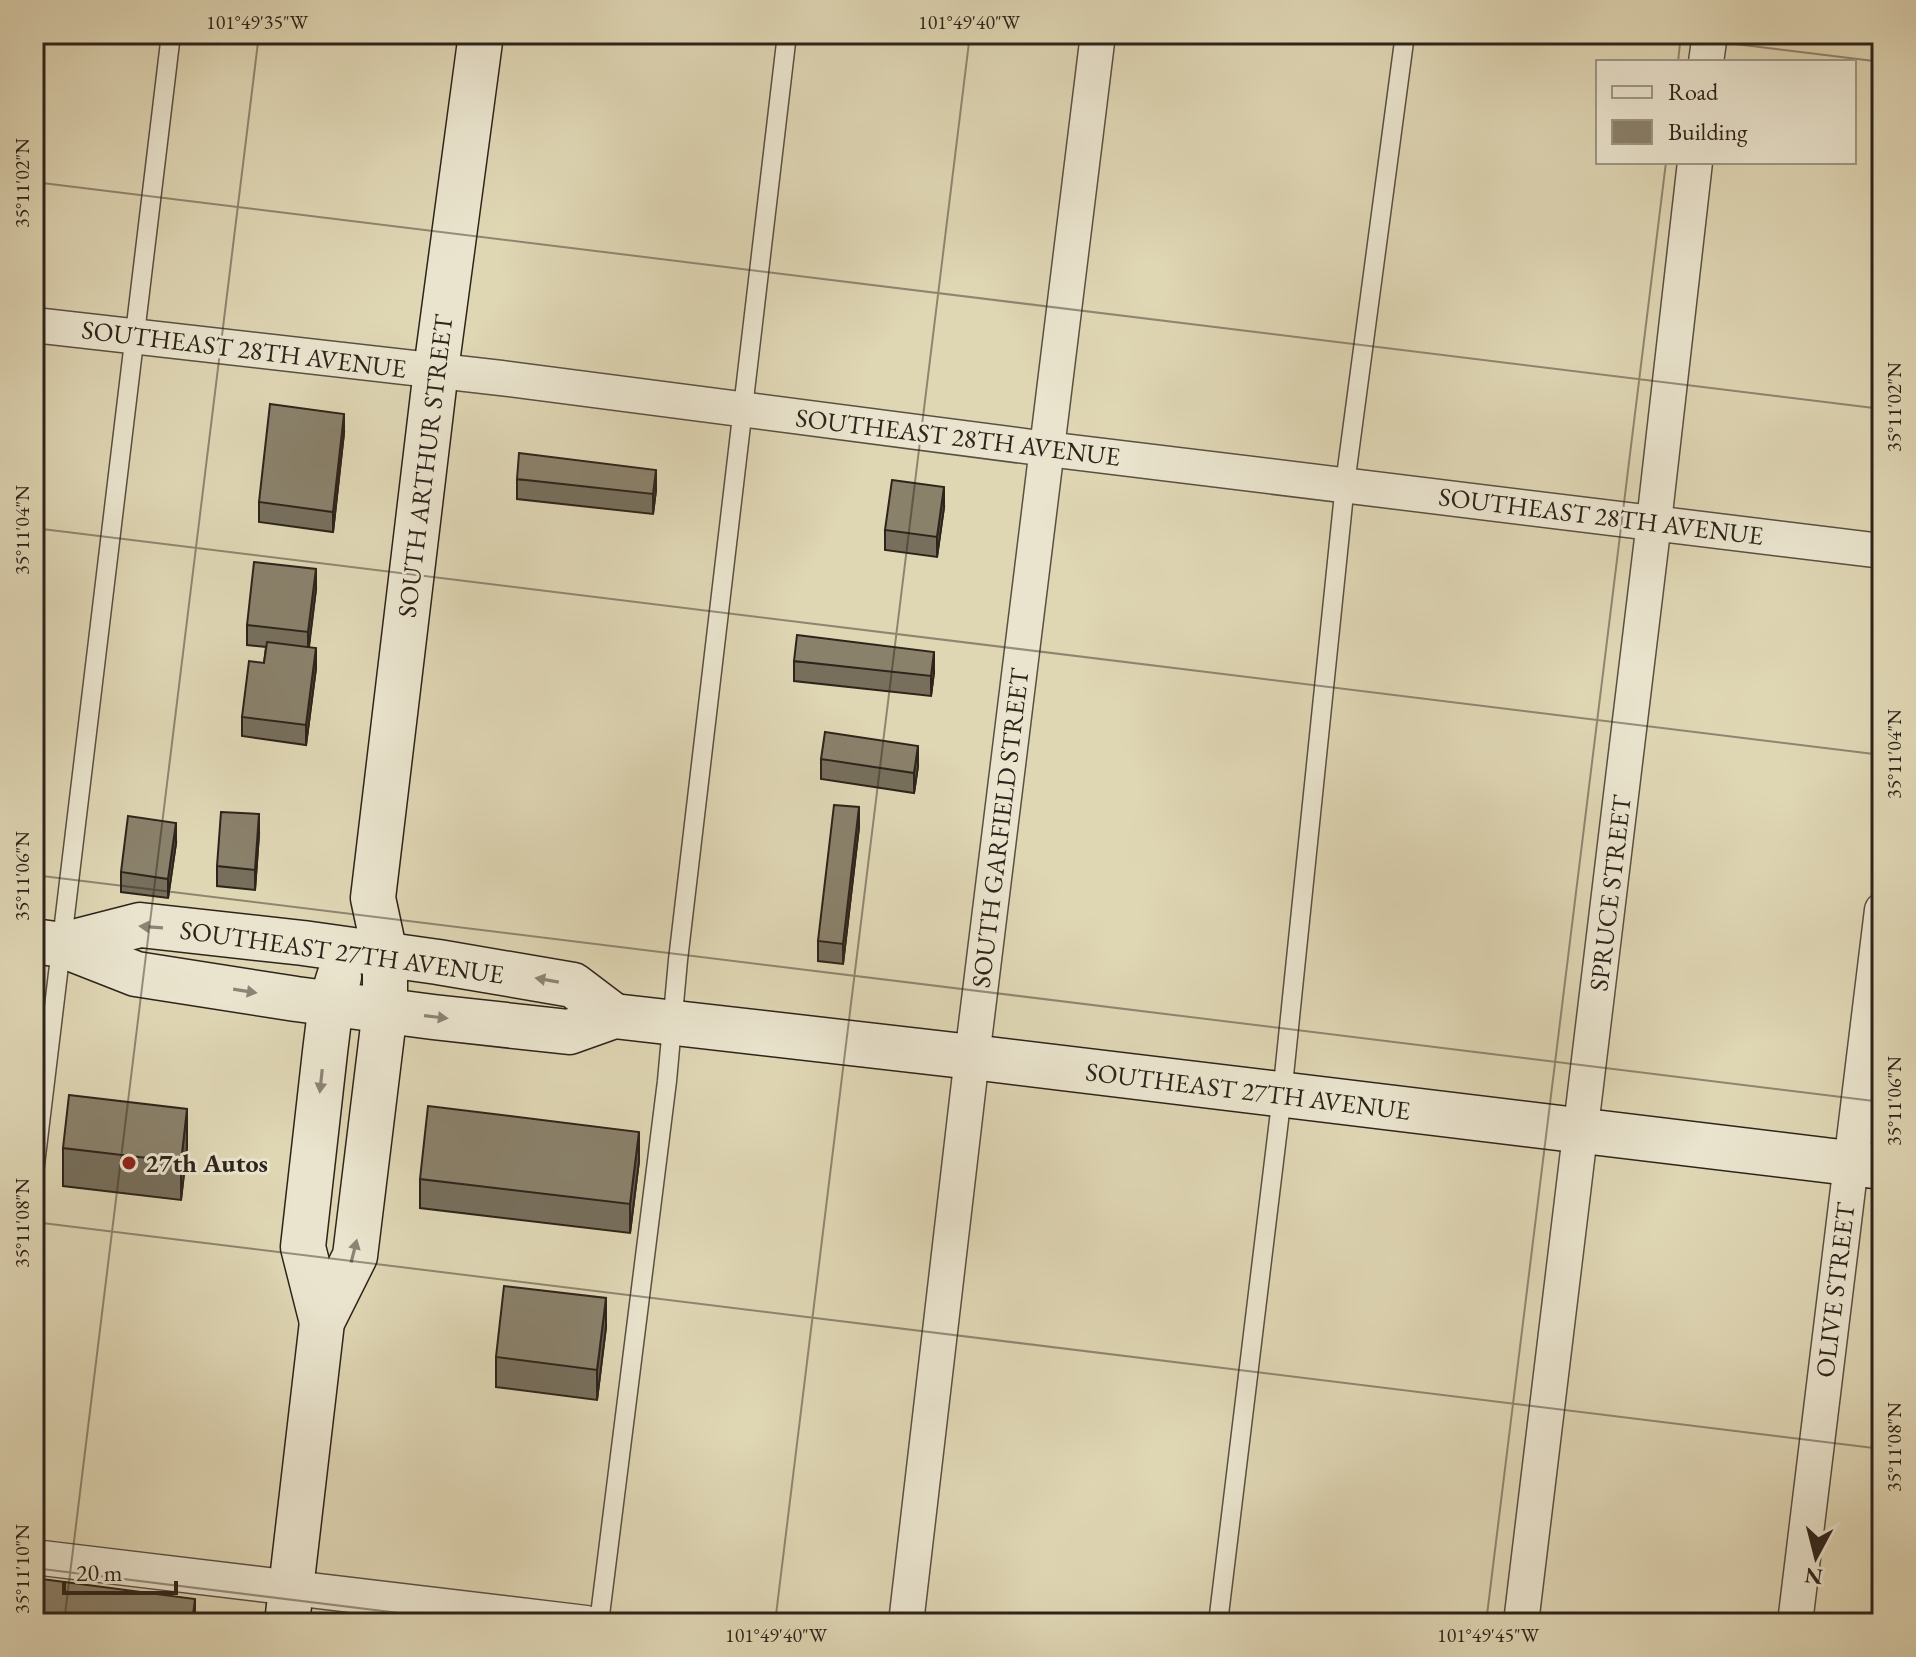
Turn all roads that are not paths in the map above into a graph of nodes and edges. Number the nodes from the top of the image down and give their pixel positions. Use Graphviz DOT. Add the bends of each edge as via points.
graph roads {
  1 [pos="171,34"];
  2 [pos="481,34"];
  3 [pos="787,34"];
  4 [pos="1098,34"];
  5 [pos="1405,34"];
  6 [pos="1710,34"];
  7 [pos="1706,60"];
  8 [pos="1695,164"];
  9 [pos="34,325"];
  10 [pos="134,336"];
  11 [pos="436,370"];
  12 [pos="742,410"];
  13 [pos="1047,449"];
  14 [pos="1345,484"];
  15 [pos="1654,522"];
  16 [pos="1882,551"];
  17 [pos="1882,910"];
  18 [pos="48,943"];
  19 [pos="366,952"];
  20 [pos="331,1003"];
  21 [pos="385,1010"];
  22 [pos="614,1016"];
  23 [pos="673,1023"];
  24 [pos="972,1057"];
  25 [pos="1282,1095"];
  26 [pos="1581,1131"];
  27 [pos="1866,1165"];
  28 [pos="34,1173"];
  29 [pos="322,1322"];
  30 [pos="34,1557"];
  31 [pos="289,1606"];
  32 [pos="586,1623"];
  33 [pos="599,1623"];
  34 [pos="906,1623"];
  35 [pos="1218,1623"];
  36 [pos="1521,1623"];
  37 [pos="1795,1623"];
  1 -- 10 [label="lane"];
  2 -- 11 [label="main road, SOUTH ARTHUR STREET"];
  3 -- 12 [label="lane"];
  4 -- 13 [label="street, SOUTH GARFIELD STREET"];
  5 -- 14 [label="lane"];
  6 -- 7 [label="street"];
  8 -- 15 [label="street, SPRUCE STREET"];
  9 -- 10 [label="street, SOUTHEAST 28TH AVENUE"];
  10 -- 11 [label="street, SOUTHEAST 28TH AVENUE"];
  10 -- 18 [label="lane"];
  11 -- 12 [label="street, SOUTHEAST 28TH AVENUE"];
  11 -- 19 [label="main road, SOUTH ARTHUR STREET"];
  12 -- 13 [label="street, SOUTHEAST 28TH AVENUE"];
  12 -- 23 [label="lane"];
  13 -- 14 [label="street, SOUTHEAST 28TH AVENUE"];
  13 -- 24 [label="street, SOUTH GARFIELD STREET"];
  14 -- 15 [label="street, SOUTHEAST 28TH AVENUE"];
  14 -- 25 [label="lane"];
  15 -- 16 [label="street, SOUTHEAST 28TH AVENUE"];
  15 -- 26 [label="street, SPRUCE STREET"];
  17 -- 27 [label="street, OLIVE STREET"];
  19 -- 18 [label="main road, SOUTHEAST 27TH AVENUE, one-way" via="140,925"];
  18 -- 20 [label="main road, SOUTHEAST 27TH AVENUE, one-way" via="136,974"];
  18 -- 28 [label="lane"];
  19 -- 20 [label="main road, SOUTH ARTHUR STREET"];
  19 -- 21 [label="main road, SOUTH ARTHUR STREET"];
  22 -- 19 [label="main road, SOUTHEAST 27TH AVENUE, one-way" via="573,985"];
  20 -- 21 [label="main road, SOUTHEAST 27TH AVENUE"];
  20 -- 29 [label="main road, SOUTH ARTHUR STREET, one-way" via="303,1247"];
  21 -- 22 [label="main road, SOUTHEAST 27TH AVENUE, one-way" via="569,1032"];
  29 -- 21 [label="main road, SOUTH ARTHUR STREET, one-way" via="355,1256"];
  22 -- 23 [label="main road, SOUTHEAST 27TH AVENUE"];
  23 -- 24 [label="main road, SOUTHEAST 27TH AVENUE"];
  23 -- 33 [label="lane"];
  24 -- 25 [label="main road, SOUTHEAST 27TH AVENUE"];
  24 -- 34 [label="street, SOUTH GARFIELD STREET"];
  25 -- 26 [label="main road, SOUTHEAST 27TH AVENUE"];
  25 -- 35 [label="lane"];
  26 -- 27 [label="main road, SOUTHEAST 27TH AVENUE"];
  26 -- 36 [label="street, SPRUCE STREET"];
  27 -- 37 [label="street, OLIVE STREET"];
  29 -- 31 [label="main road, SOUTH ARTHUR STREET"];
  30 -- 31 [label="street"];
  31 -- 32 [label="street"];
}
